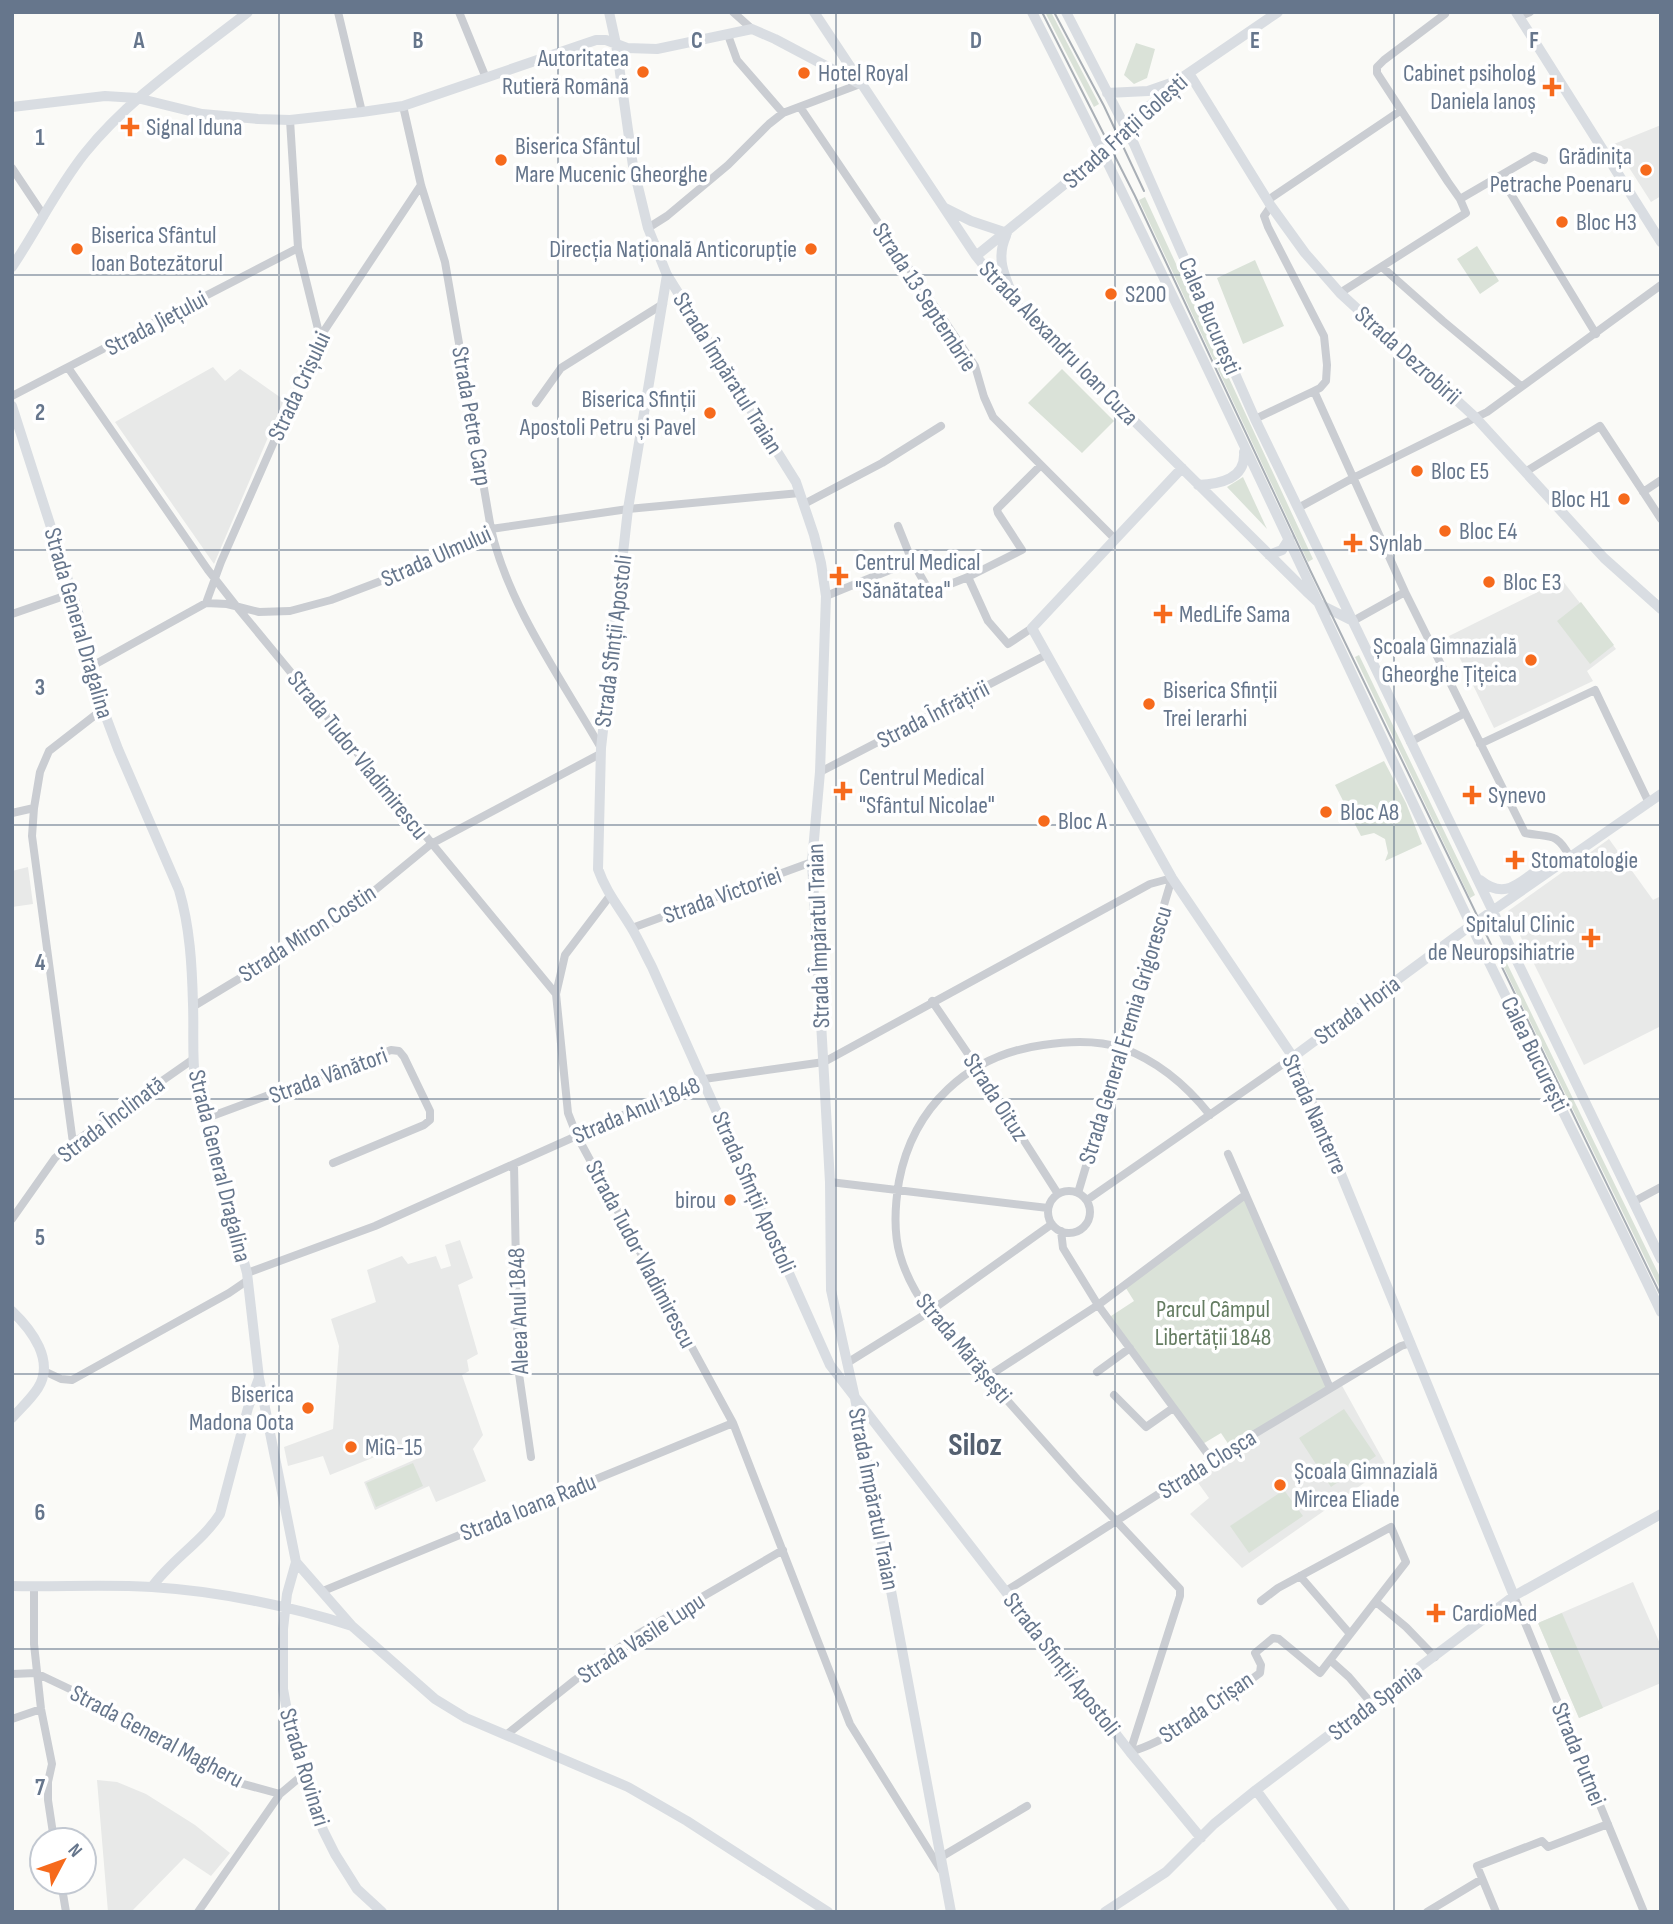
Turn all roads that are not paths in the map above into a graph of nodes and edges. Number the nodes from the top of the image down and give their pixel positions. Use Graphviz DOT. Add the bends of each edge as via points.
graph roads {
  1 [pos="248,12"];
  2 [pos="338,12"];
  3 [pos="459,12"];
  4 [pos="609,12"];
  5 [pos="733,12"];
  6 [pos="814,12"];
  7 [pos="1032,12"];
  8 [pos="1066,12"];
  9 [pos="1278,12"];
  10 [pos="1445,14"];
  11 [pos="1522,14"];
  12 [pos="752,29"];
  13 [pos="729,35"];
  14 [pos="616,44"];
  15 [pos="1185,76"];
  16 [pos="486,78"];
  17 [pos="860,85"];
  18 [pos="1107,93"];
  19 [pos="136,98"];
  20 [pos="403,106"];
  21 [pos="12,107"];
  22 [pos="800,107"];
  23 [pos="1400,111"];
  24 [pos="362,112"];
  25 [pos="783,113"];
  26 [pos="290,120"];
  27 [pos="1126,128"];
  28 [pos="1103,151"];
  29 [pos="1544,160"];
  30 [pos="12,168"];
  31 [pos="1500,176"];
  32 [pos="421,185"];
  33 [pos="1461,199"];
  34 [pos="1270,203"];
  35 [pos="944,208"];
  36 [pos="44,216"];
  37 [pos="648,228"];
  38 [pos="1007,233"];
  39 [pos="1661,242"];
  40 [pos="298,248"];
  41 [pos="976,257"];
  42 [pos="12,267"];
  43 [pos="1382,267"];
  44 [pos="667,275"];
  45 [pos="1661,285"];
  46 [pos="1340,293"];
  47 [pos="663,304"];
  48 [pos="1016,304"];
  49 [pos="1596,334"];
  50 [pos="320,337"];
  51 [pos="69,369"];
  52 [pos="1521,386"];
  53 [pos="1314,391"];
  54 [pos="12,396"];
  55 [pos="536,403"];
  56 [pos="12,406"];
  57 [pos="1476,418"];
  58 [pos="1255,419"];
  59 [pos="941,426"];
  60 [pos="1243,446"];
  61 [pos="1041,465"];
  62 [pos="1182,468"];
  63 [pos="1525,472"];
  64 [pos="1353,478"];
  65 [pos="1661,480"];
  66 [pos="1198,485"];
  67 [pos="1643,492"];
  68 [pos="800,493"];
  69 [pos="804,504"];
  70 [pos="1298,508"];
  71 [pos="628,509"];
  72 [pos="1661,519"];
  73 [pos="898,526"];
  74 [pos="491,529"];
  75 [pos="1115,539"];
  76 [pos="1289,539"];
  77 [pos="1269,555"];
  78 [pos="912,561"];
  79 [pos="1325,562"];
  80 [pos="1305,572"];
  81 [pos="215,578"];
  82 [pos="968,578"];
  83 [pos="1405,592"];
  84 [pos="73,593"];
  85 [pos="826,596"];
  86 [pos="206,603"];
  87 [pos="1321,606"];
  88 [pos="237,607"];
  89 [pos="1660,608"];
  90 [pos="12,614"];
  91 [pos="1353,621"];
  92 [pos="1032,628"];
  93 [pos="1046,656"];
  94 [pos="92,666"];
  95 [pos="103,709"];
  96 [pos="1465,713"];
  97 [pos="1410,741"];
  98 [pos="1480,744"];
  99 [pos="601,751"];
  100 [pos="820,772"];
  101 [pos="1661,794"];
  102 [pos="1649,803"];
  103 [pos="34,808"];
  104 [pos="12,813"];
  105 [pos="431,844"];
  106 [pos="1570,856"];
  107 [pos="812,862"];
  108 [pos="1476,876"];
  109 [pos="1172,878"];
  110 [pos="609,897"];
  111 [pos="1493,911"];
  112 [pos="1472,926"];
  113 [pos="632,928"];
  114 [pos="556,994"];
  115 [pos="932,1001"];
  116 [pos="194,1006"];
  117 [pos="1120,1048"];
  118 [pos="1293,1057"];
  119 [pos="192,1060"];
  120 [pos="824,1062"];
  121 [pos="977,1067"];
  122 [pos="704,1079"];
  123 [pos="1210,1115"];
  124 [pos="204,1119"];
  125 [pos="577,1136"];
  126 [pos="73,1143"];
  127 [pos="1228,1154"];
  128 [pos="333,1163"];
  129 [pos="514,1164"];
  130 [pos="830,1182"];
  131 [pos="1661,1187"];
  132 [pos="897,1190"];
  133 [pos="1078,1193"];
  134 [pos="1058,1194"];
  135 [pos="1245,1195"];
  136 [pos="1087,1200"];
  137 [pos="1633,1202"];
  138 [pos="1048,1208"];
  139 [pos="12,1219"];
  140 [pos="1052,1224"];
  141 [pos="1061,1231"];
  142 [pos="1661,1259"];
  143 [pos="248,1276"];
  144 [pos="1098,1305"];
  145 [pos="12,1311"];
  146 [pos="929,1312"];
  147 [pos="1661,1312"];
  148 [pos="1411,1343"];
  149 [pos="1130,1348"];
  150 [pos="847,1363"];
  151 [pos="44,1371"];
  152 [pos="1097,1372"];
  153 [pos="987,1377"];
  154 [pos="259,1378"];
  155 [pos="1331,1388"];
  156 [pos="1114,1395"];
  157 [pos="856,1398"];
  158 [pos="1173,1408"];
  159 [pos="12,1418"];
  160 [pos="733,1423"];
  161 [pos="531,1457"];
  162 [pos="1212,1460"];
  163 [pos="1661,1514"];
  164 [pos="1116,1520"];
  165 [pos="783,1550"];
  166 [pos="296,1562"];
  167 [pos="1300,1576"];
  168 [pos="12,1586"];
  169 [pos="34,1586"];
  170 [pos="152,1587"];
  171 [pos="323,1591"];
  172 [pos="1006,1591"];
  173 [pos="1514,1596"];
  174 [pos="1261,1601"];
  175 [pos="1376,1602"];
  176 [pos="285,1608"];
  177 [pos="352,1626"];
  178 [pos="1350,1634"];
  179 [pos="1435,1657"];
  180 [pos="1329,1660"];
  181 [pos="36,1673"];
  182 [pos="12,1674"];
  183 [pos="1372,1704"];
  184 [pos="41,1709"];
  185 [pos="12,1719"];
  186 [pos="506,1735"];
  187 [pos="1130,1752"];
  188 [pos="305,1773"];
  189 [pos="1255,1790"];
  190 [pos="280,1794"];
  191 [pos="1027,1806"];
  192 [pos="1608,1824"];
  193 [pos="52,1826"];
  194 [pos="1201,1838"];
  195 [pos="941,1857"];
  196 [pos="944,1875"];
  197 [pos="1482,1879"];
  198 [pos="198,1912"];
  199 [pos="382,1912"];
  200 [pos="828,1912"];
  201 [pos="951,1912"];
  202 [pos="1105,1912"];
  203 [pos="1345,1912"];
  204 [pos="1427,1912"];
  205 [pos="1496,1912"];
  206 [pos="1644,1912"];
  1 -- 19 [label="street"];
  2 -- 24 [label="street"];
  3 -- 16 [label="street"];
  4 -- 14 [label="street, Strada Împăratul Traian"];
  5 -- 12 [label="street"];
  6 -- 17 [label="street, Strada Alexandru Ioan Cuza"];
  7 -- 28 [label="street, Calea București"];
  8 -- 18 [label="street, Calea București"];
  9 -- 15 [label="street, Strada Frații Golești"];
  10 -- 23 [label="street" via="1377,67"];
  11 -- 39 [label="street"];
  12 -- 13 [label="street"];
  12 -- 17 [label="street"];
  13 -- 14 [label="street" via="657,49"];
  13 -- 25 [label="street" via="737,60"];
  14 -- 16 [label="street" via="596,40"];
  14 -- 37 [label="street, Strada Împăratul Traian" via="628,138"];
  15 -- 18 [label="street" via="1148,91"];
  15 -- 27 [label="street, Strada Frații Golești"];
  15 -- 34 [label="street, Strada Dezrobirii"];
  16 -- 20 [label="street"];
  17 -- 22 [label="street"];
  17 -- 35 [label="street, Strada Alexandru Ioan Cuza"];
  18 -- 27 [label="street, Calea București"];
  19 -- 21 [label="street" via="90,97"];
  19 -- 26 [label="street" via="202,114"];
  19 -- 36 [label="street" via="83,156"];
  20 -- 24 [label="street"];
  20 -- 32 [label="street, Strada Petre Carp"];
  22 -- 25 [label="street"];
  22 -- 61 [label="street, Strada 13 Septembrie" via="975,366 993,417"];
  23 -- 33 [label="street"];
  23 -- 34 [label="street"];
  24 -- 26 [label="street"];
  25 -- 37 [label="street" via="728,165"];
  26 -- 40 [label="street"];
  27 -- 28 [label="street, Strada Frații Golești"];
  27 -- 58 [label="street, Calea București"];
  28 -- 38 [label="street, Strada Frații Golești"];
  28 -- 60 [label="street, Calea București"];
  29 -- 31 [label="street" via="1534,156"];
  30 -- 36 [label="street"];
  31 -- 33 [label="street"];
  31 -- 49 [label="street"];
  32 -- 50 [label="street, Strada Crișului"];
  32 -- 74 [label="street, Strada Petre Carp" via="445,262"];
  33 -- 43 [label="street" via="1466,213"];
  34 -- 46 [label="street, Strada Dezrobirii"];
  34 -- 53 [label="street" via="1264,216 1268,227 1324,336 1326,381"];
  35 -- 38 [label="street"];
  35 -- 41 [label="street, Strada Alexandru Ioan Cuza"];
  36 -- 42 [label="street"];
  37 -- 44 [label="street, Strada Împăratul Traian"];
  38 -- 41 [label="street, Strada Frații Golești"];
  38 -- 48 [label="street" via="1000,247 1000,264"];
  40 -- 50 [label="street"];
  40 -- 51 [label="street, Strada Jiețului"];
  41 -- 48 [label="street, Strada Alexandru Ioan Cuza"];
  43 -- 46 [label="street"];
  43 -- 52 [label="street"];
  44 -- 47 [label="street, Strada Sfinții Apostoli"];
  44 -- 68 [label="street, Strada Împăratul Traian"];
  45 -- 49 [label="street"];
  46 -- 57 [label="street, Strada Dezrobirii"];
  47 -- 55 [label="street" via="561,368"];
  47 -- 71 [label="street, Strada Sfinții Apostoli"];
  48 -- 62 [label="street, Strada Alexandru Ioan Cuza"];
  49 -- 52 [label="street"];
  50 -- 81 [label="street, Strada Crișului"];
  51 -- 54 [label="street, Strada Jiețului"];
  51 -- 81 [label="street, Strada Tudor Vladimirescu"];
  52 -- 57 [label="street"];
  53 -- 58 [label="street"];
  53 -- 64 [label="street"];
  56 -- 84 [label="street, Strada General Dragalina"];
  57 -- 63 [label="street, Strada Dezrobirii"];
  57 -- 64 [label="street"];
  58 -- 70 [label="street, Calea București"];
  59 -- 69 [label="street"];
  60 -- 66 [label="street" via="1239,472 1226,481"];
  60 -- 76 [label="street, Calea București"];
  61 -- 75 [label="street, Strada 13 Septembrie"];
  61 -- 82 [label="street" via="997,509 1022,550"];
  62 -- 66 [label="street, Strada Alexandru Ioan Cuza"];
  62 -- 75 [label="street"];
  63 -- 67 [label="street" via="1600,426"];
  63 -- 89 [label="street, Strada Dezrobirii" via="1604,558"];
  64 -- 70 [label="street"];
  64 -- 83 [label="street"];
  65 -- 67 [label="street"];
  66 -- 77 [label="street, Strada Alexandru Ioan Cuza"];
  67 -- 72 [label="street"];
  68 -- 69 [label="street, Strada Împăratul Traian"];
  68 -- 71 [label="street, Strada Ulmului"];
  69 -- 85 [label="street, Strada Împăratul Traian"];
  70 -- 79 [label="street, Calea București"];
  71 -- 74 [label="street, Strada Ulmului"];
  71 -- 99 [label="street, Strada Sfinții Apostoli"];
  73 -- 78 [label="street"];
  74 -- 88 [label="street, Strada Ulmului" via="381,581 310,606 279,612"];
  74 -- 99 [label="street, Strada Petre Carp" via="515,600"];
  75 -- 92 [label="street"];
  76 -- 77 [label="street" via="1282,550"];
  76 -- 80 [label="street, Calea București"];
  77 -- 87 [label="street, Strada Alexandru Ioan Cuza"];
  78 -- 82 [label="street" via="930,593"];
  78 -- 85 [label="street"];
  79 -- 80 [label="street"];
  79 -- 91 [label="street, Calea București"];
  80 -- 87 [label="street, Calea București"];
  81 -- 86 [label="street, Strada Crișului"];
  81 -- 88 [label="street, Strada Tudor Vladimirescu"];
  82 -- 92 [label="street" via="988,621 1008,644"];
  83 -- 91 [label="street"];
  83 -- 96 [label="street"];
  84 -- 90 [label="street"];
  84 -- 94 [label="street, Strada General Dragalina"];
  85 -- 100 [label="street, Strada Împăratul Traian"];
  86 -- 88 [label="street, Strada Ulmului"];
  86 -- 94 [label="street"];
  87 -- 91 [label="street"];
  87 -- 112 [label="street, Calea București"];
  88 -- 105 [label="street, Strada Tudor Vladimirescu"];
  91 -- 97 [label="street, Calea București"];
  92 -- 93 [label="street, Strada Nanterre"];
  93 -- 100 [label="street, Strada Înfrățirii"];
  93 -- 109 [label="street, Strada Nanterre"];
  94 -- 95 [label="street, Strada General Dragalina"];
  95 -- 103 [label="street" via="49,751"];
  95 -- 116 [label="street, Strada General Dragalina" via="179,890 190,938"];
  96 -- 97 [label="street"];
  96 -- 98 [label="street"];
  97 -- 108 [label="street, Calea București"];
  98 -- 102 [label="street" via="1595,690"];
  98 -- 106 [label="street" via="1525,833 1555,836"];
  99 -- 105 [label="street, Strada Miron Costin"];
  99 -- 110 [label="street, Strada Sfinții Apostoli" via="598,869"];
  100 -- 107 [label="street, Strada Împăratul Traian"];
  101 -- 102 [label="street, Strada Horia"];
  102 -- 106 [label="street, Strada Horia"];
  103 -- 104 [label="street"];
  103 -- 126 [label="street" via="33,836"];
  105 -- 114 [label="street, Strada Tudor Vladimirescu"];
  105 -- 116 [label="street, Strada Miron Costin" via="346,914"];
  106 -- 108 [label="street" via="1558,858 1506,890 1496,890"];
  106 -- 111 [label="street, Strada Horia"];
  107 -- 113 [label="street, Strada Victoriei"];
  107 -- 120 [label="street, Strada Împăratul Traian"];
  108 -- 111 [label="street, Calea București"];
  109 -- 115 [label="street, Strada Anul 1848" via="1150,884"];
  109 -- 117 [label="street, Strada General Eremia Grigorescu"];
  109 -- 118 [label="street, Strada Nanterre"];
  110 -- 113 [label="street, Strada Sfinții Apostoli"];
  110 -- 114 [label="street" via="565,955"];
  111 -- 112 [label="street, Strada Horia"];
  111 -- 137 [label="street, Calea București"];
  112 -- 118 [label="street, Strada Horia"];
  112 -- 147 [label="street, Calea București"];
  113 -- 122 [label="street, Strada Sfinții Apostoli"];
  114 -- 125 [label="street, Strada Tudor Vladimirescu" via="568,1113"];
  115 -- 120 [label="street, Strada Anul 1848"];
  115 -- 121 [label="street, Strada Oituz"];
  116 -- 119 [label="street, Strada General Dragalina"];
  117 -- 121 [label="street, Strada Mărășești" via="1048,1044 1001,1055"];
  117 -- 123 [label="street, Strada Mărășești" via="1169,1074"];
  117 -- 133 [label="street, Strada General Eremia Grigorescu"];
  118 -- 123 [label="street, Strada Horia"];
  118 -- 148 [label="street, Strada Nanterre"];
  119 -- 124 [label="street, Strada General Dragalina"];
  119 -- 126 [label="street, Strada Înclinată"];
  120 -- 122 [label="street, Strada Anul 1848"];
  120 -- 130 [label="street, Strada Împăratul Traian"];
  121 -- 132 [label="street, Strada Mărășești" via="947,1089 927,1112 916,1129"];
  121 -- 134 [label="street, Strada Oituz"];
  122 -- 125 [label="street, Strada Anul 1848"];
  122 -- 157 [label="street, Strada Sfinții Apostoli" via="830,1365"];
  123 -- 136 [label="street, Strada Horia"];
  124 -- 128 [label="street, Strada Vânători" via="391,1050 399,1051 430,1120"];
  124 -- 143 [label="street, Strada General Dragalina"];
  125 -- 129 [label="street, Strada Anul 1848"];
  125 -- 160 [label="street, Strada Tudor Vladimirescu"];
  126 -- 139 [label="street, Strada Înclinată" via="55,1158"];
  127 -- 135 [label="street"];
  129 -- 143 [label="street, Strada Anul 1848"];
  129 -- 161 [label="street, Aleea Anul 1848" via="518,1367"];
  130 -- 132 [label="street"];
  130 -- 150 [label="street, Strada Împăratul Traian" via="831,1290"];
  131 -- 137 [label="street"];
  132 -- 138 [label="street"];
  132 -- 146 [label="street, Strada Mărășești" via="899,1253 913,1289"];
  133 -- 134 [label="street"];
  133 -- 136 [label="street"];
  134 -- 138 [label="street"];
  135 -- 144 [label="street"];
  135 -- 155 [label="street"];
  136 -- 141 [label="street" via="1090,1213 1085,1225 1074,1232"];
  137 -- 142 [label="street, Calea București"];
  138 -- 140 [label="street"];
  140 -- 141 [label="street"];
  140 -- 146 [label="street"];
  141 -- 144 [label="street" via="1063,1248"];
  143 -- 151 [label="street, Strada Anul 1848" via="229,1293 72,1380"];
  143 -- 154 [label="street, Strada General Dragalina"];
  144 -- 149 [label="street"];
  144 -- 153 [label="street"];
  145 -- 151 [label="street" via="31,1329"];
  146 -- 150 [label="street"];
  146 -- 153 [label="street, Strada Mărășești"];
  148 -- 155 [label="street, Strada Cloșca"];
  148 -- 173 [label="street, Strada Nanterre"];
  149 -- 152 [label="street"];
  149 -- 158 [label="street"];
  150 -- 157 [label="street, Strada Împăratul Traian"];
  151 -- 159 [label="street" via="36,1391"];
  153 -- 164 [label="street, Strada Mărășești"];
  154 -- 166 [label="street, Strada Rovinari"];
  154 -- 170 [label="street, Strada General Dragalina" via="220,1514"];
  155 -- 162 [label="street, Strada Cloșca"];
  156 -- 158 [label="street" via="1146,1427"];
  157 -- 172 [label="street, Strada Sfinții Apostoli"];
  157 -- 195 [label="street, Strada Împăratul Traian"];
  158 -- 162 [label="street"];
  160 -- 165 [label="street, Strada Tudor Vladimirescu"];
  160 -- 171 [label="street, Strada Ioana Radu"];
  162 -- 164 [label="street, Strada Cloșca"];
  163 -- 173 [label="street, Strada Spania"];
  164 -- 172 [label="street, Strada Cloșca"];
  164 -- 187 [label="street, Strada Mărășești" via="1180,1589"];
  165 -- 186 [label="street, Strada Vasile Lupu" via="638,1634"];
  165 -- 196 [label="street, Strada Tudor Vladimirescu" via="850,1724"];
  166 -- 171 [label="street"];
  166 -- 176 [label="street, Strada Rovinari"];
  167 -- 174 [label="street"];
  167 -- 175 [label="street" via="1391,1527 1406,1562"];
  167 -- 178 [label="street"];
  168 -- 169 [label="street"];
  169 -- 170 [label="street"];
  169 -- 181 [label="street"];
  170 -- 176 [label="street"];
  171 -- 177 [label="street"];
  172 -- 187 [label="street, Strada Sfinții Apostoli"];
  173 -- 179 [label="street, Strada Spania"];
  173 -- 192 [label="street, Strada Putnei"];
  175 -- 178 [label="street"];
  175 -- 179 [label="street"];
  176 -- 177 [label="street"];
  176 -- 188 [label="street, Strada Rovinari" via="283,1689"];
  177 -- 186 [label="street" via="435,1699"];
  178 -- 180 [label="street"];
  179 -- 183 [label="street, Strada Spania"];
  180 -- 183 [label="street"];
  180 -- 187 [label="street, Strada Crișan" via="1320,1672 1273,1638 1255,1653 1261,1665 1259,1673 1203,1713"];
  181 -- 182 [label="street"];
  181 -- 184 [label="street"];
  181 -- 190 [label="street, Strada General Magheru" via="232,1781"];
  183 -- 189 [label="street, Strada Spania"];
  184 -- 185 [label="street"];
  184 -- 193 [label="street" via="52,1764 48,1782"];
  186 -- 200 [label="street" via="628,1787"];
  187 -- 194 [label="street, Strada Sfinții Apostoli"];
  188 -- 190 [label="street"];
  188 -- 199 [label="street, Strada Rovinari" via="335,1854 357,1889"];
  189 -- 194 [label="street, Strada Spania"];
  189 -- 203 [label="street"];
  190 -- 198 [label="street"];
  191 -- 195 [label="street"];
  192 -- 197 [label="street" via="1548,1847 1542,1841 1477,1866"];
  192 -- 206 [label="street, Strada Putnei"];
  194 -- 202 [label="street, Strada Spania" via="1166,1872"];
  195 -- 196 [label="street, Strada Împăratul Traian"];
  196 -- 201 [label="street, Strada Împăratul Traian"];
  197 -- 204 [label="street"];
  197 -- 205 [label="street"];
}
